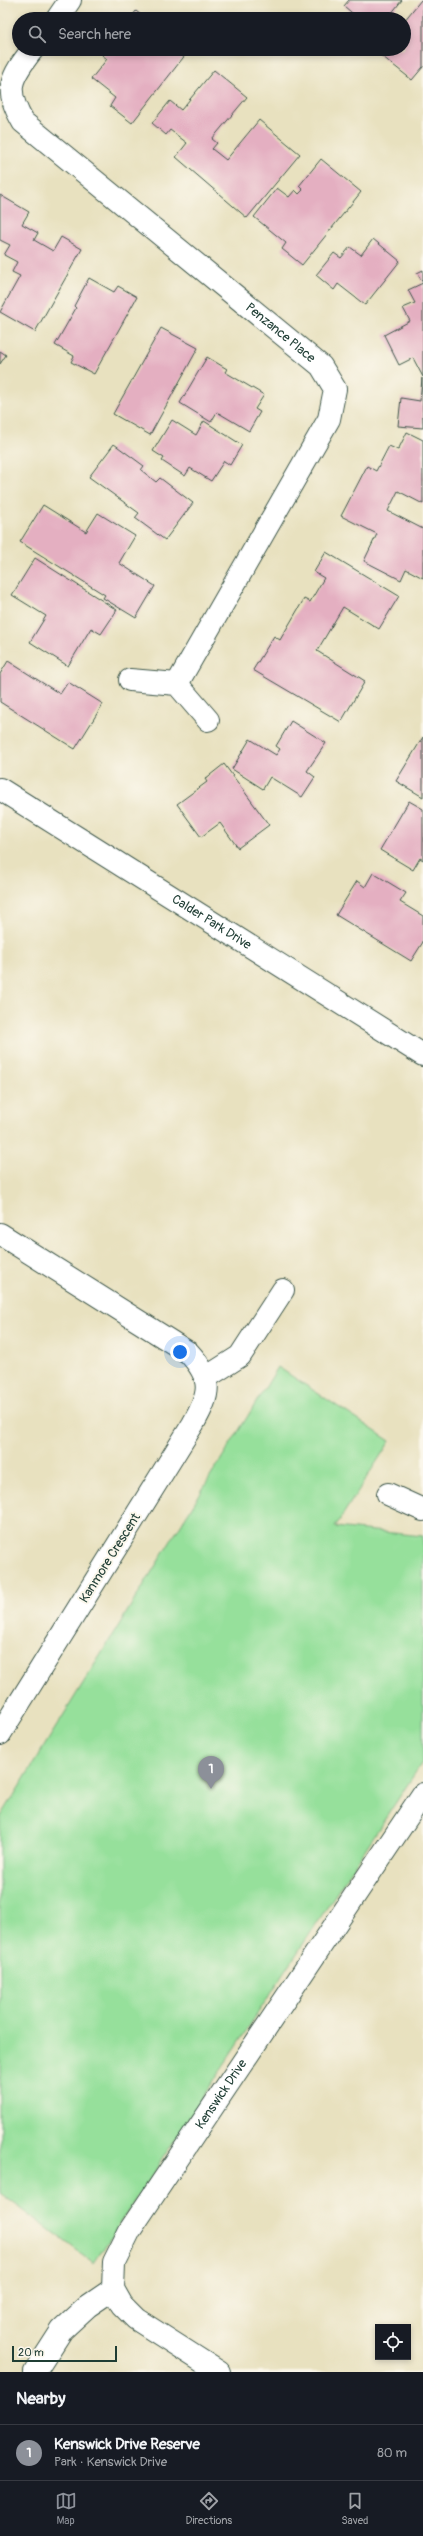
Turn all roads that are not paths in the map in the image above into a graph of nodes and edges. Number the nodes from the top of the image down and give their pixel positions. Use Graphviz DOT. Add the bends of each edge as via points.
graph roads {
  1 [pos="70,0"];
  2 [pos="62,12"];
  3 [pos="28,56"];
  4 [pos="5,98"];
  5 [pos="130,680"];
  6 [pos="177,684"];
  7 [pos="208,720"];
  8 [pos="0,790"];
  9 [pos="423,1055"];
  10 [pos="0,1234"];
  11 [pos="283,1290"];
  12 [pos="207,1377"];
  13 [pos="388,1494"];
  14 [pos="423,1510"];
  15 [pos="0,1734"];
  16 [pos="423,1794"];
  17 [pos="113,2289"];
  18 [pos="34,2372"];
  19 [pos="219,2372"];
  1 -- 2 [label="street"];
  3 -- 4 [label="street, Penzance Place" via="14,77"];
  4 -- 6 [label="street, Penzance Place" via="23,122 321,366 336,389 329,419"];
  5 -- 6 [label="street"];
  6 -- 7 [label="street"];
  8 -- 9 [label="street, Calder Park Drive"];
  10 -- 12 [label="street" via="173,1340 196,1361"];
  11 -- 12 [label="street" via="240,1356"];
  12 -- 15 [label="street, Kanmore Crescent" via="208,1392 194,1424"];
  13 -- 14 [label="street"];
  16 -- 17 [label="street, Kenswick Drive" via="130,2230 114,2262"];
  17 -- 18 [label="street" via="88,2306 62,2330"];
  17 -- 19 [label="street" via="122,2305 136,2319"];
}
